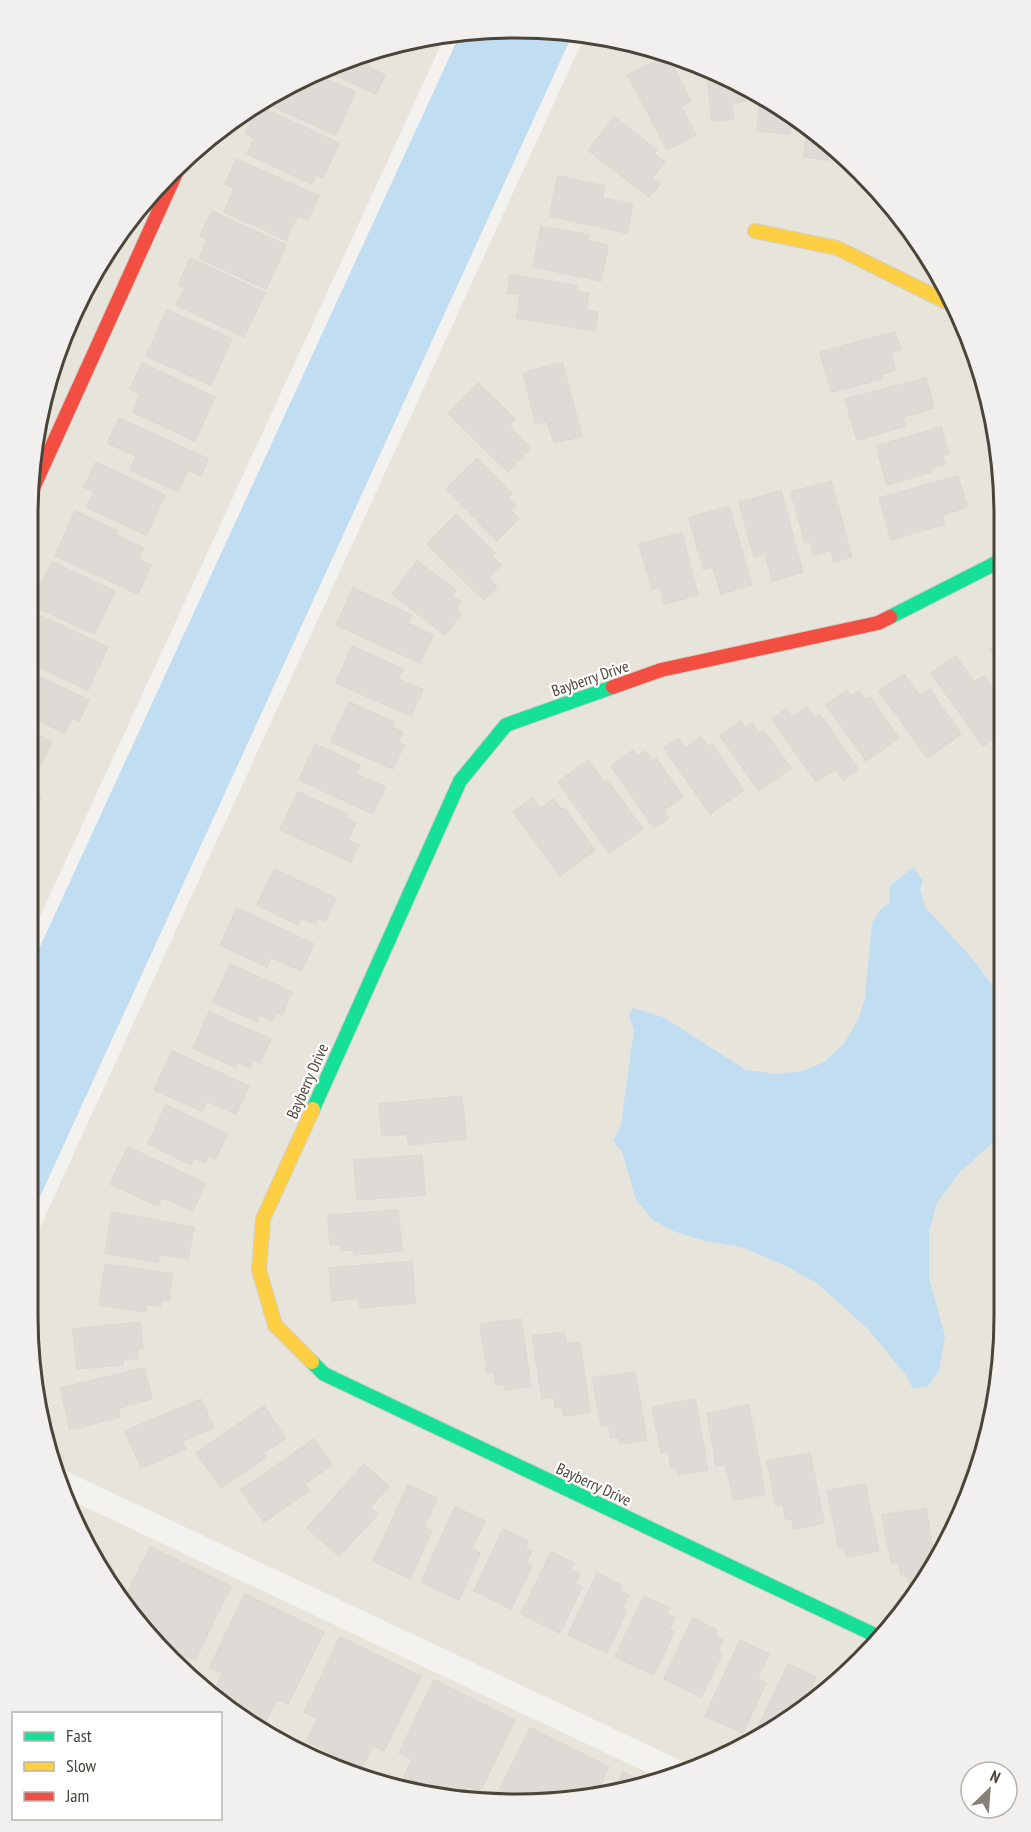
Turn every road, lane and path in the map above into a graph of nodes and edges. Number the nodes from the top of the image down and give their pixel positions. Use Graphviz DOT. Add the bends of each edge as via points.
graph roads {
  1 [pos="170,186"];
  2 [pos="755,231"];
  3 [pos="941,299"];
  4 [pos="40,472"];
  5 [pos="994,564"];
  6 [pos="873,1634"];
  1 -- 4 [label="street"];
  2 -- 3 [label="street" via="837,248"];
  5 -- 6 [label="street, Bayberry Drive" via="878,623 661,670 507,725 460,781 263,1219 260,1270 275,1325 324,1374"];
}
